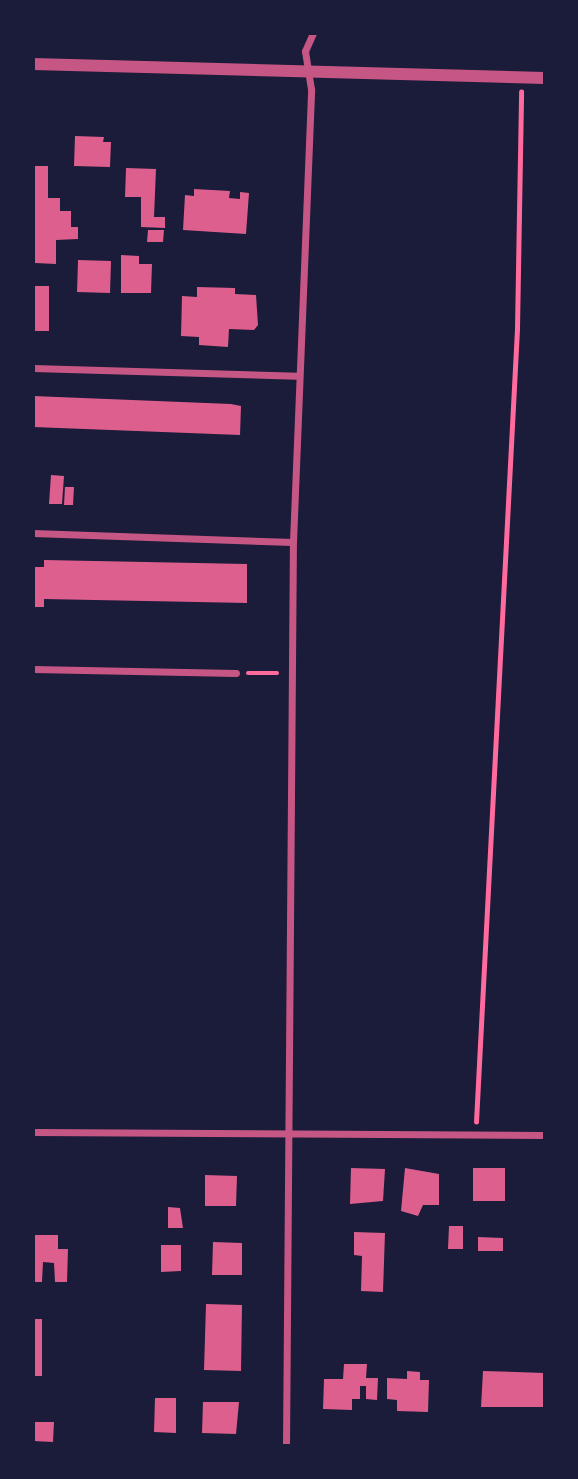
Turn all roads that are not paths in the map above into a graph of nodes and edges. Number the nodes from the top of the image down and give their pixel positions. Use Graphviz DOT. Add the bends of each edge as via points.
graph roads {
  1 [pos="313,33"];
  2 [pos="33,64"];
  3 [pos="308,71"];
  4 [pos="545,78"];
  5 [pos="33,368"];
  6 [pos="297,376"];
  7 [pos="33,533"];
  8 [pos="293,542"];
  9 [pos="33,669"];
  10 [pos="236,673"];
  11 [pos="33,1132"];
  12 [pos="286,1133"];
  13 [pos="545,1135"];
  14 [pos="286,1446"];
  1 -- 3 [label="street" via="304,51"];
  2 -- 3 [label="street"];
  3 -- 4 [label="street"];
  3 -- 6 [label="street" via="309,177"];
  5 -- 6 [label="street"];
  6 -- 8 [label="street"];
  7 -- 8 [label="street"];
  8 -- 12 [label="street"];
  9 -- 10 [label="street"];
  11 -- 12 [label="street"];
  12 -- 13 [label="street"];
  12 -- 14 [label="street"];
}
